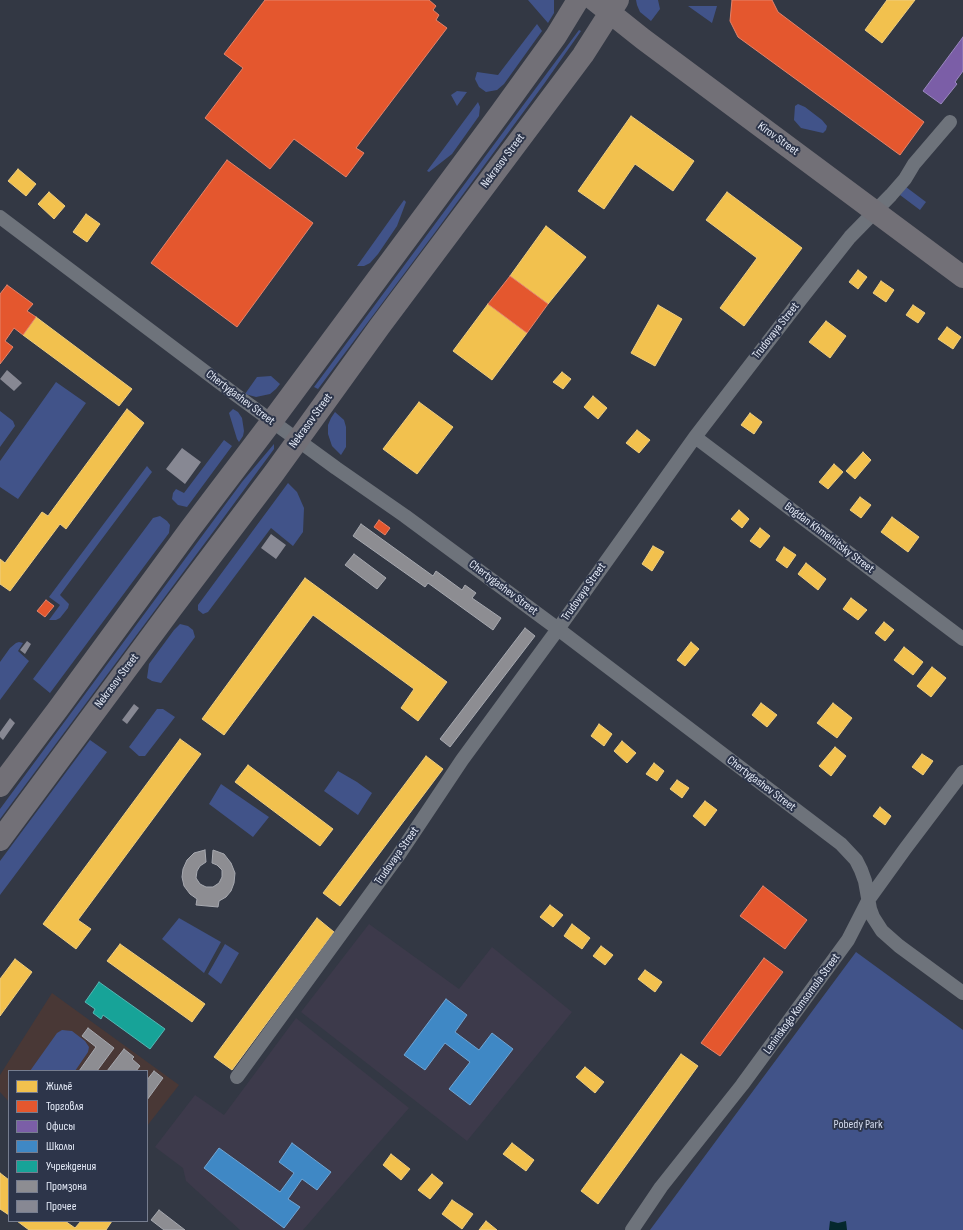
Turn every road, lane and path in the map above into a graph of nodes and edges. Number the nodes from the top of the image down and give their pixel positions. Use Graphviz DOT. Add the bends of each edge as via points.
graph roads {
  1 [pos="578,0"];
  2 [pos="607,4"];
  3 [pos="950,122"];
  4 [pos="875,210"];
  5 [pos="0,217"];
  6 [pos="963,277"];
  7 [pos="272,421"];
  8 [pos="695,437"];
  9 [pos="297,440"];
  10 [pos="558,629"];
  11 [pos="963,639"];
  12 [pos="963,772"];
  13 [pos="0,786"];
  14 [pos="0,840"];
  15 [pos="869,899"];
  16 [pos="963,993"];
  17 [pos="237,1077"];
  18 [pos="632,1230"];
  1 -- 7 [label="main road" via="552,42"];
  2 -- 4 [label="main road, Kirov Street" via="643,39"];
  2 -- 9 [label="main road, Nekrasov Street" via="583,55"];
  3 -- 4 [label="street, Trudovaya Street" via="891,196"];
  4 -- 6 [label="main road, Kirov Street"];
  4 -- 8 [label="street, Trudovaya Street" via="829,263"];
  5 -- 7 [label="street, Chertygashev Street"];
  7 -- 9 [label="street, Chertygashev Street"];
  7 -- 13 [label="main road"];
  8 -- 10 [label="street, Trudovaya Street"];
  8 -- 11 [label="street, Bogdan Khmelnitsky Street"];
  9 -- 10 [label="street, Chertygashev Street"];
  9 -- 14 [label="main road, Nekrasov Street"];
  10 -- 15 [label="street, Chertygashev Street" via="841,844 856,860 865,880"];
  10 -- 17 [label="street, Trudovaya Street" via="462,760 398,856"];
  12 -- 15 [label="street, Leninskogo Komsomola Street"];
  15 -- 16 [label="street, Chertygashev Street" via="870,909 877,924 888,938"];
  15 -- 18 [label="street, Leninskogo Komsomola Street" via="848,940 742,1085 661,1187"];
}
